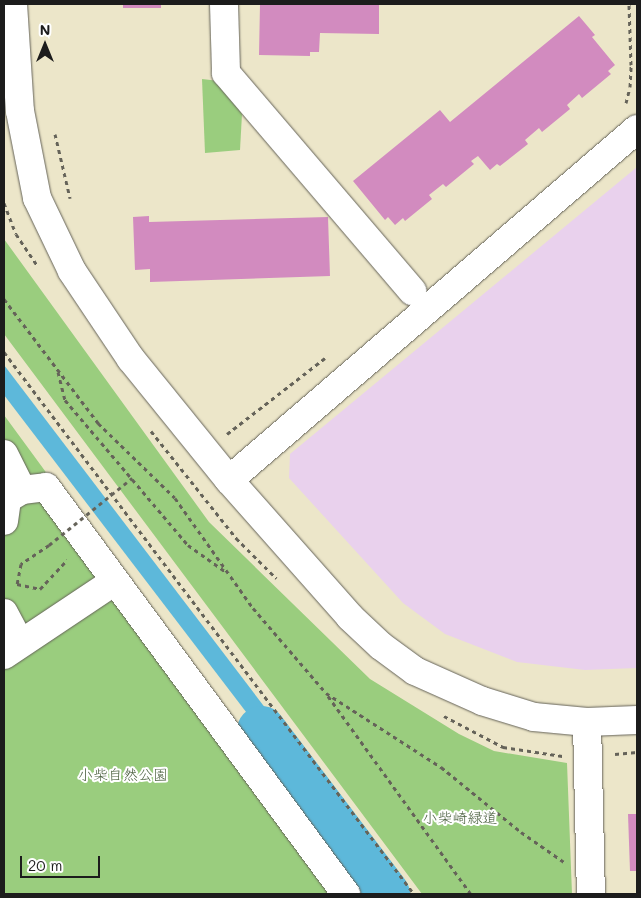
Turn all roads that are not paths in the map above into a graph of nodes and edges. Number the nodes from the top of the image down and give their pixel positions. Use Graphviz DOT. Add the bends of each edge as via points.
graph roads {
  1 [pos="13,4"];
  2 [pos="224,4"];
  3 [pos="10,63"];
  4 [pos="631,119"];
  5 [pos="412,291"];
  6 [pos="4,454"];
  7 [pos="229,480"];
  8 [pos="22,490"];
  9 [pos="4,521"];
  10 [pos="115,581"];
  11 [pos="4,613"];
  12 [pos="12,649"];
  13 [pos="637,720"];
  14 [pos="588,722"];
  15 [pos="591,887"];
  16 [pos="346,894"];
  1 -- 3 [label="street"];
  2 -- 5 [label="street" via="226,74"];
  3 -- 7 [label="street" via="37,198 72,272 131,359"];
  4 -- 7 [label="street"];
  6 -- 8 [label="street"];
  7 -- 14 [label="street" via="350,617 415,671 482,700 534,717"];
  8 -- 9 [label="street" via="7,499"];
  8 -- 10 [label="street" via="46,487"];
  10 -- 12 [label="street"];
  10 -- 16 [label="street"];
  11 -- 12 [label="street"];
  13 -- 14 [label="street"];
  14 -- 15 [label="street"];
}
